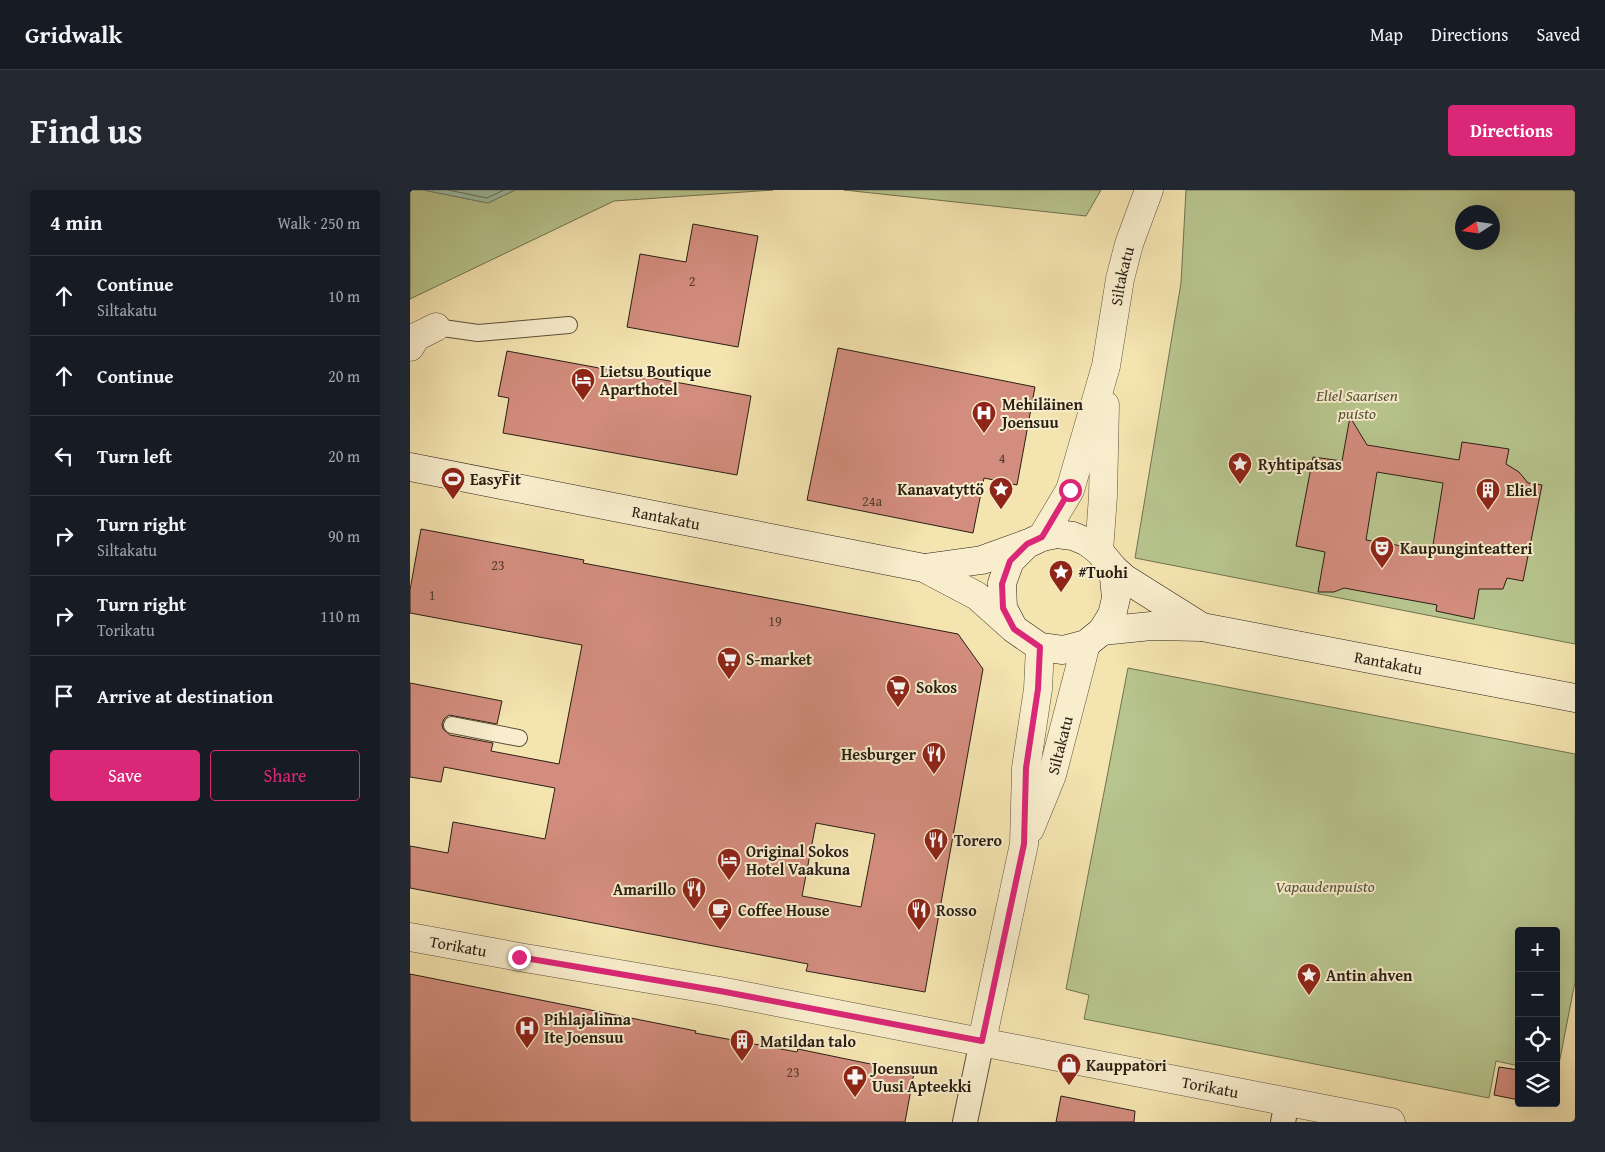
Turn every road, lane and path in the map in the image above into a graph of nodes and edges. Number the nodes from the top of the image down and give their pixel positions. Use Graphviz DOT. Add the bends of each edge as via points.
graph roads {
  1 [pos="1149,190"];
  2 [pos="569,325"];
  3 [pos="436,327"];
  4 [pos="410,347"];
  5 [pos="1106,366"];
  6 [pos="410,467"];
  7 [pos="1034,540"];
  8 [pos="1106,560"];
  9 [pos="924,568"];
  10 [pos="1202,626"];
  11 [pos="1014,629"];
  12 [pos="1094,637"];
  13 [pos="1040,647"];
  14 [pos="1575,698"];
  15 [pos="452,725"];
  16 [pos="519,738"];
  17 [pos="1024,844"];
  18 [pos="410,937"];
  19 [pos="982,1041"];
  20 [pos="1285,1112"];
  21 [pos="1340,1117"];
  22 [pos="965,1122"];
  23 [pos="1391,1122"];
  1 -- 5 [label="street, Siltakatu" via="1120,279"];
  2 -- 3 [label="lane" via="478,333"];
  3 -- 4 [label="street" via="416,337"];
  5 -- 7 [label="street, Siltakatu" via="1070,490"];
  5 -- 8 [label="street, Siltakatu" via="1103,496"];
  6 -- 9 [label="street, Rantakatu"];
  7 -- 8 [label="street" via="1057,534 1073,536 1087,542"];
  7 -- 9 [label="street, Rantakatu" via="982,560"];
  7 -- 11 [label="street" via="1010,561 1002,584 1003,608"];
  8 -- 10 [label="street, Rantakatu" via="1124,578"];
  8 -- 12 [label="street" via="1115,580 1116,598 1112,615"];
  9 -- 11 [label="street, Rantakatu" via="976,596"];
  10 -- 12 [label="street, Rantakatu" via="1151,626"];
  10 -- 14 [label="street, Rantakatu"];
  11 -- 13 [label="street"];
  12 -- 13 [label="street" via="1063,650"];
  12 -- 17 [label="street, Siltakatu" via="1052,775"];
  13 -- 17 [label="street, Siltakatu" via="1038,689 1026,768"];
  15 -- 16 [label="lane"];
  17 -- 19 [label="street, Siltakatu"];
  18 -- 19 [label="street, Torikatu"];
  19 -- 20 [label="street, Torikatu"];
  19 -- 22 [label="street, Siltakatu"];
  20 -- 21 [label="street, Torikatu"];
  21 -- 23 [label="street, Torikatu"];
}
